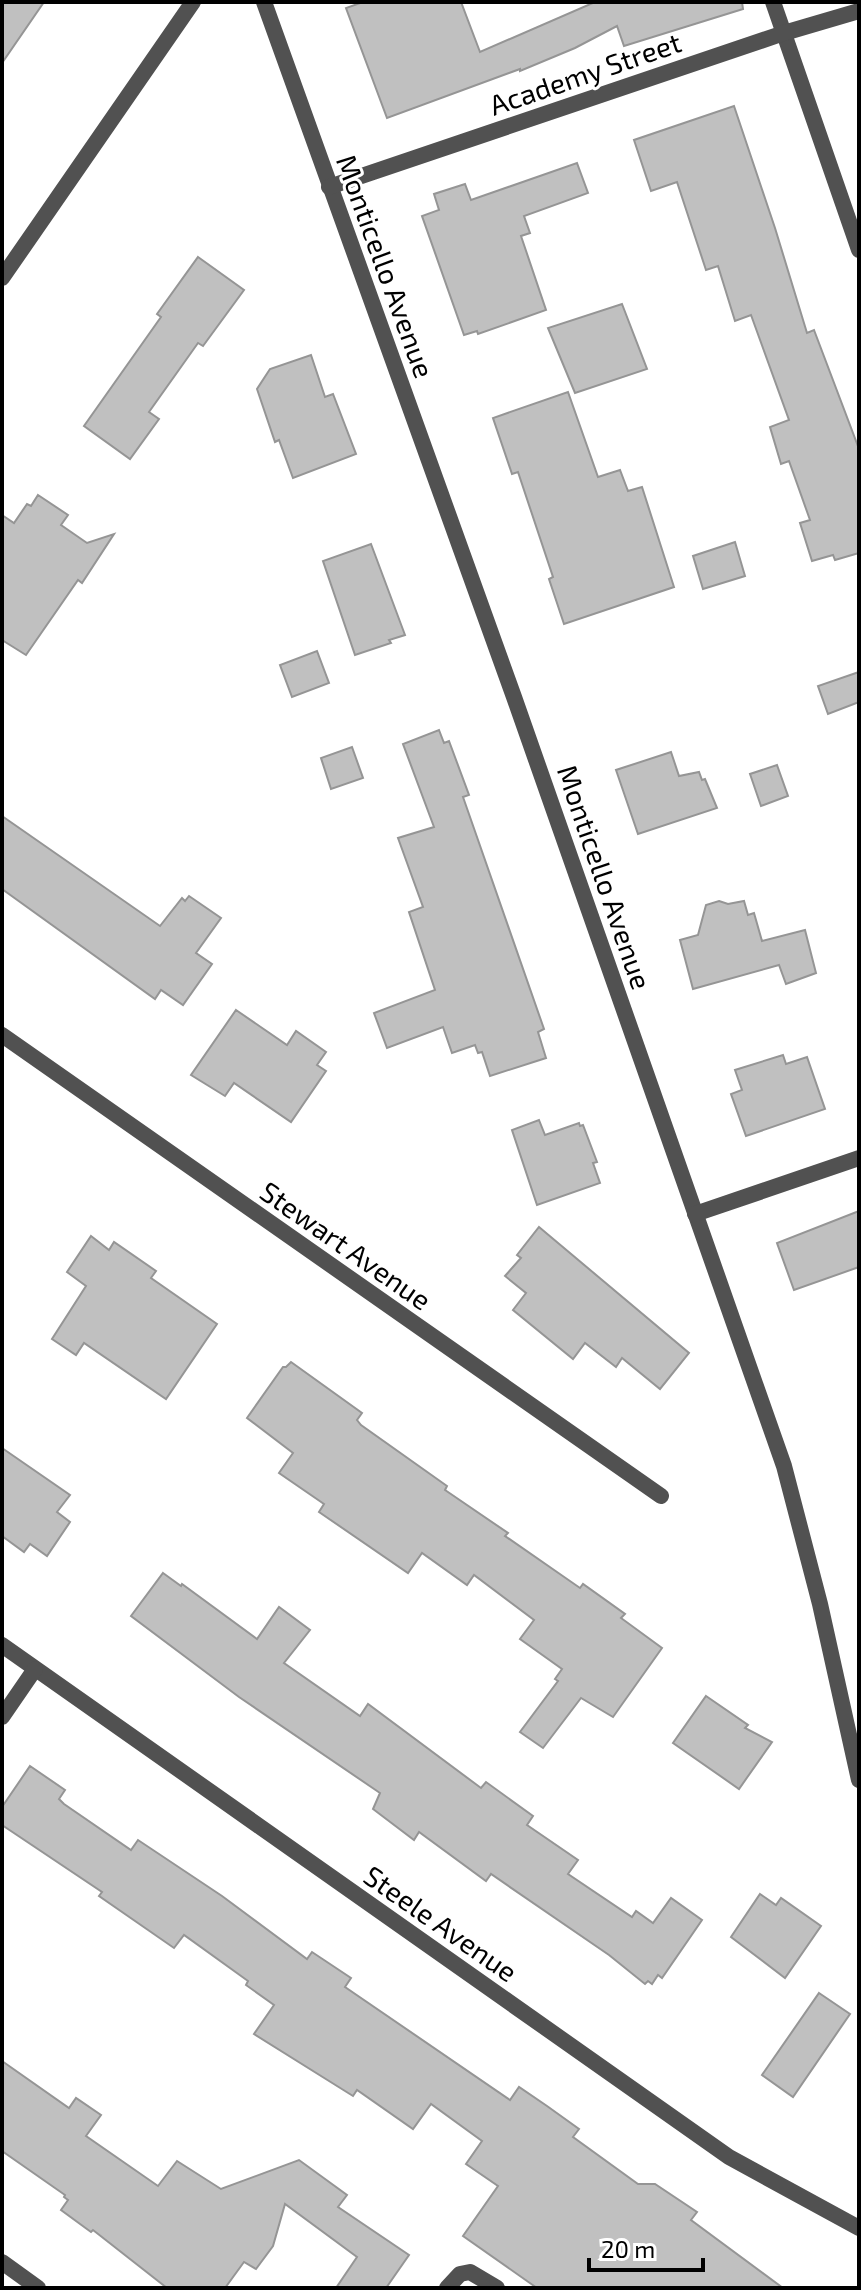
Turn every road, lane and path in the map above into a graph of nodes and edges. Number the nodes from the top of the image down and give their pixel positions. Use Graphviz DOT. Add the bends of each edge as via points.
graph roads {
  1 [pos="193,2"];
  2 [pos="264,2"];
  3 [pos="773,2"];
  4 [pos="859,11"];
  5 [pos="784,33"];
  6 [pos="329,187"];
  7 [pos="859,250"];
  8 [pos="2,278"];
  9 [pos="2,1035"];
  10 [pos="859,1158"];
  11 [pos="695,1214"];
  12 [pos="661,1496"];
  13 [pos="2,1645"];
  14 [pos="35,1669"];
  15 [pos="2,1717"];
  16 [pos="856,1752"];
  17 [pos="859,1780"];
  18 [pos="859,2228"];
  19 [pos="2,2262"];
  20 [pos="38,2288"];
  21 [pos="447,2288"];
  22 [pos="497,2288"];
  1 -- 8 [label="street"];
  2 -- 6 [label="street, Monticello Avenue"];
  3 -- 5 [label="street"];
  4 -- 5 [label="street, Academy Street"];
  5 -- 6 [label="street, Academy Street"];
  5 -- 7 [label="street"];
  6 -- 11 [label="street, Monticello Avenue"];
  9 -- 12 [label="street, Stewart Avenue"];
  10 -- 11 [label="street"];
  11 -- 16 [label="street, Monticello Avenue" via="784,1466"];
  13 -- 14 [label="street, Steele Avenue"];
  14 -- 15 [label="street"];
  14 -- 18 [label="street, Steele Avenue" via="729,2157"];
  16 -- 17 [label="street, Monticello Avenue"];
  19 -- 20 [label="street"];
  21 -- 22 [label="street" via="460,2274 470,2272"];
}
